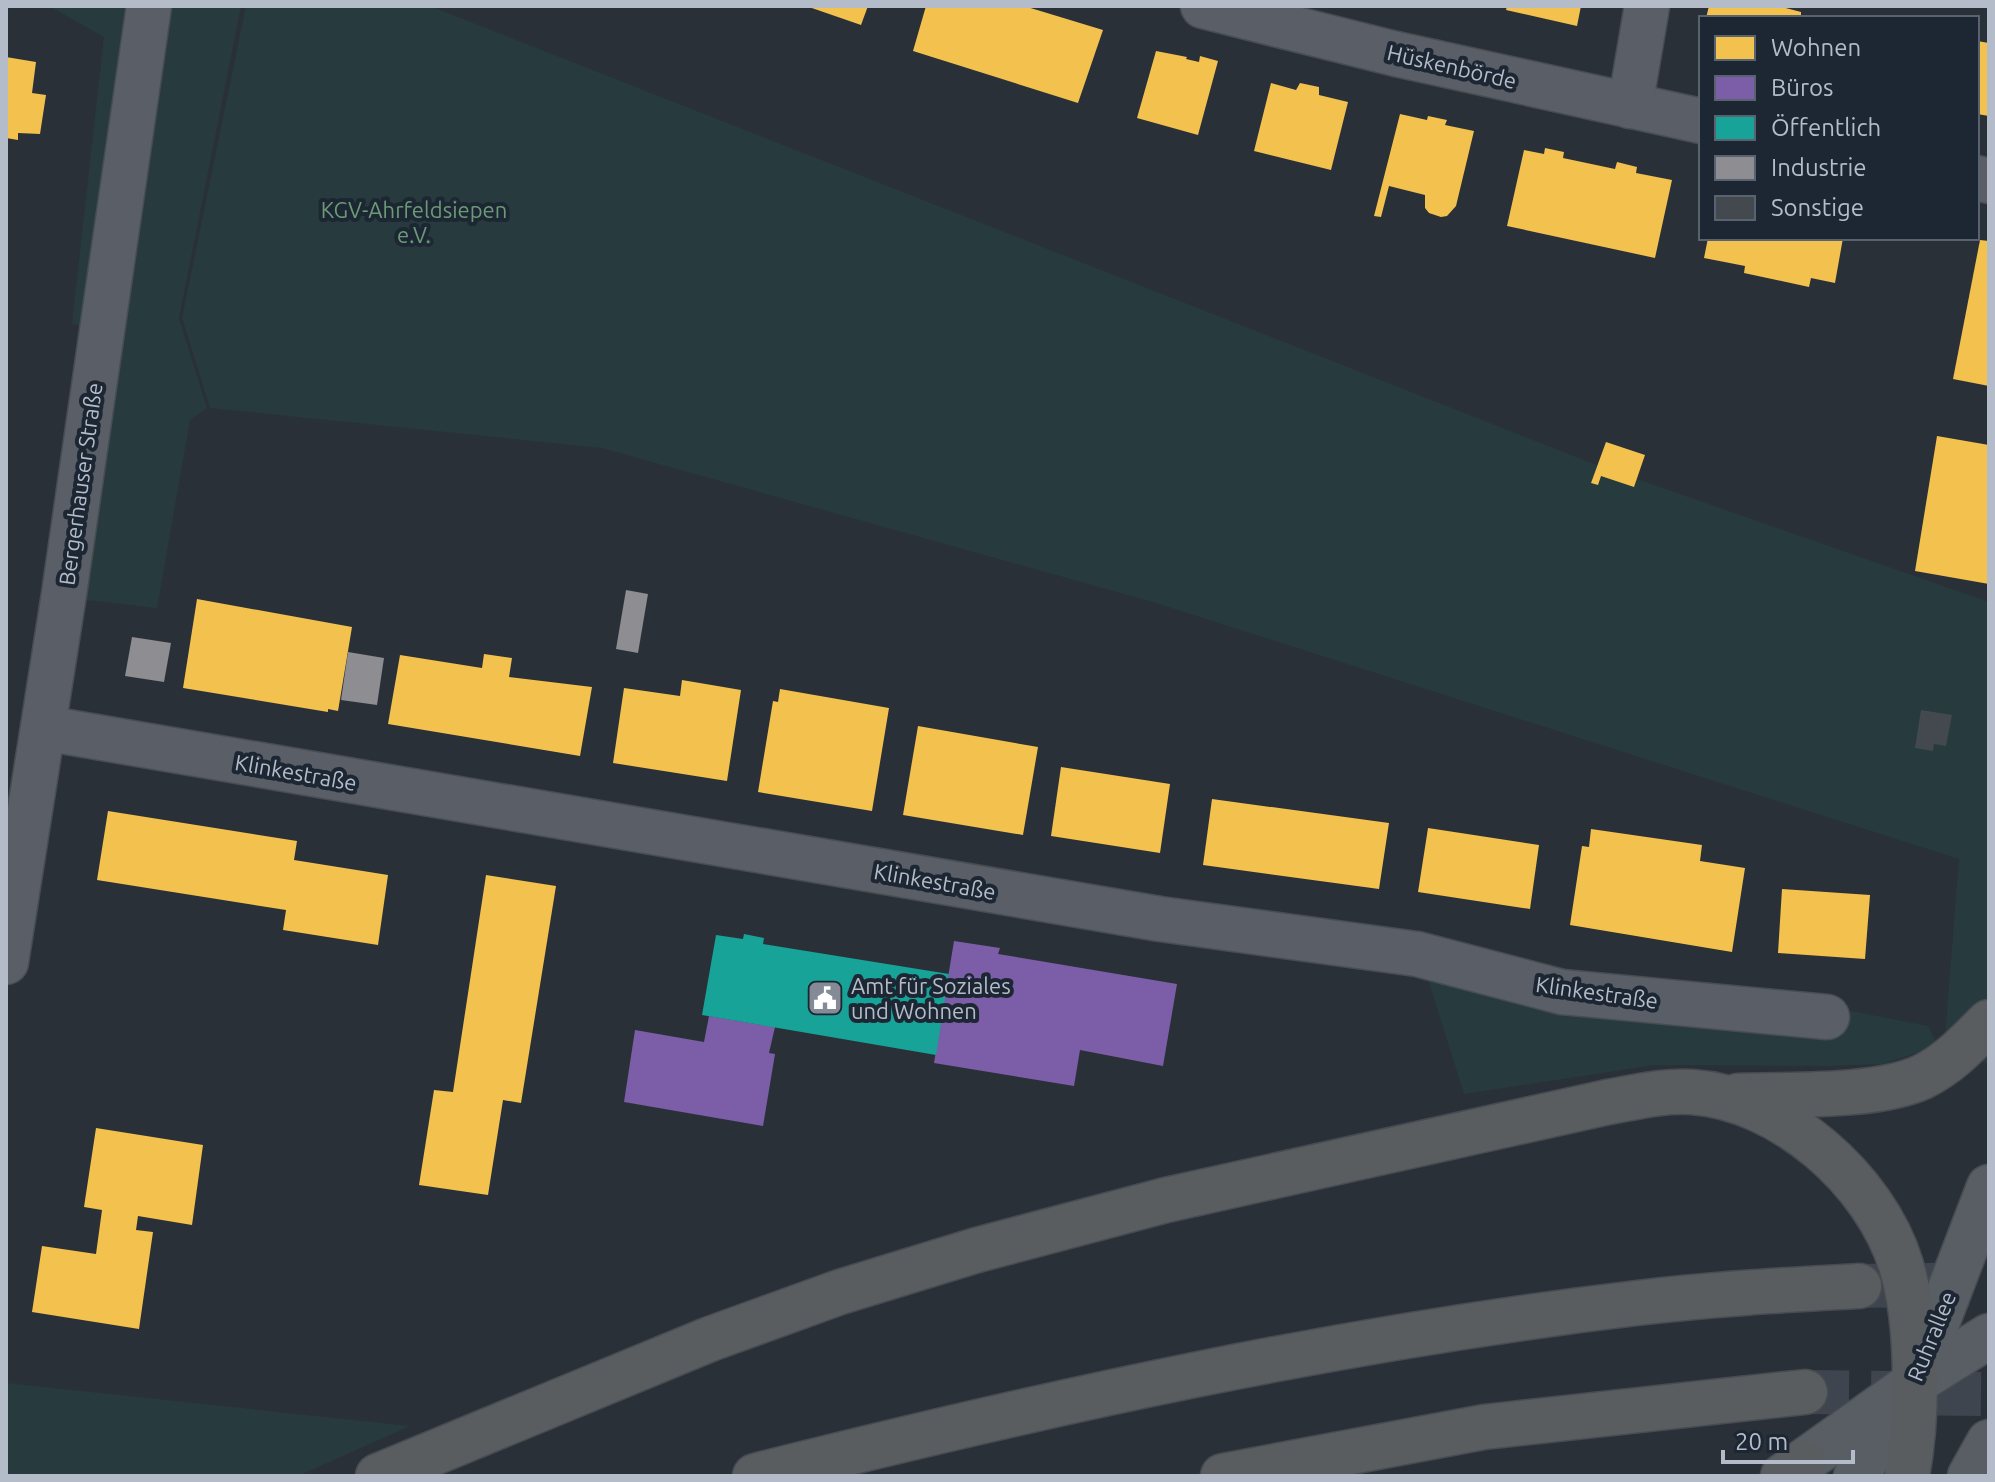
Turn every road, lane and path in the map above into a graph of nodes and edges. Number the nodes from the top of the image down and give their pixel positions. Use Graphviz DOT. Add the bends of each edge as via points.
graph roads {
  1 [pos="149,6"];
  2 [pos="1203,6"];
  3 [pos="1647,6"];
  4 [pos="1630,106"];
  5 [pos="1699,121"];
  6 [pos="44,728"];
  7 [pos="6,962"];
  8 [pos="1827,1017"];
  9 [pos="1989,1022"];
  10 [pos="1724,1097"];
  11 [pos="1989,1187"];
  12 [pos="1859,1286"];
  13 [pos="1989,1336"];
  14 [pos="1914,1383"];
  15 [pos="1805,1392"];
  16 [pos="1989,1442"];
  17 [pos="1793,1469"];
  18 [pos="378,1476"];
  19 [pos="755,1476"];
  20 [pos="1223,1476"];
  21 [pos="1856,1476"];
  22 [pos="1907,1476"];
  23 [pos="1970,1476"];
  1 -- 6 [label="street, Bergerhauser Straße"];
  2 -- 4 [label="street, Hüskenbörde"];
  3 -- 4 [label="street"];
  4 -- 5 [label="street, Hüskenbörde"];
  6 -- 7 [label="street, Bergerhauser Straße"];
  6 -- 8 [label="street, Klinkestraße" via="1160,919 1417,954 1562,992"];
  9 -- 10 [label="highway" via="1942,1066 1903,1085"];
  10 -- 14 [label="highway" via="1774,1117 1822,1149 1873,1208 1901,1266"];
  10 -- 18 [label="highway" via="1676,1091 1608,1102 1166,1200 977,1250 710,1339"];
  11 -- 14 [label="main road, Ruhrallee"];
  12 -- 19 [label="highway" via="1639,1303 1361,1343 980,1421"];
  13 -- 14 [label="main road"];
  14 -- 17 [label="main road"];
  14 -- 21 [label="main road, Ruhrallee"];
  14 -- 22 [label="highway"];
  15 -- 20 [label="highway" via="1484,1427"];
  16 -- 23 [label="main road"];
}
